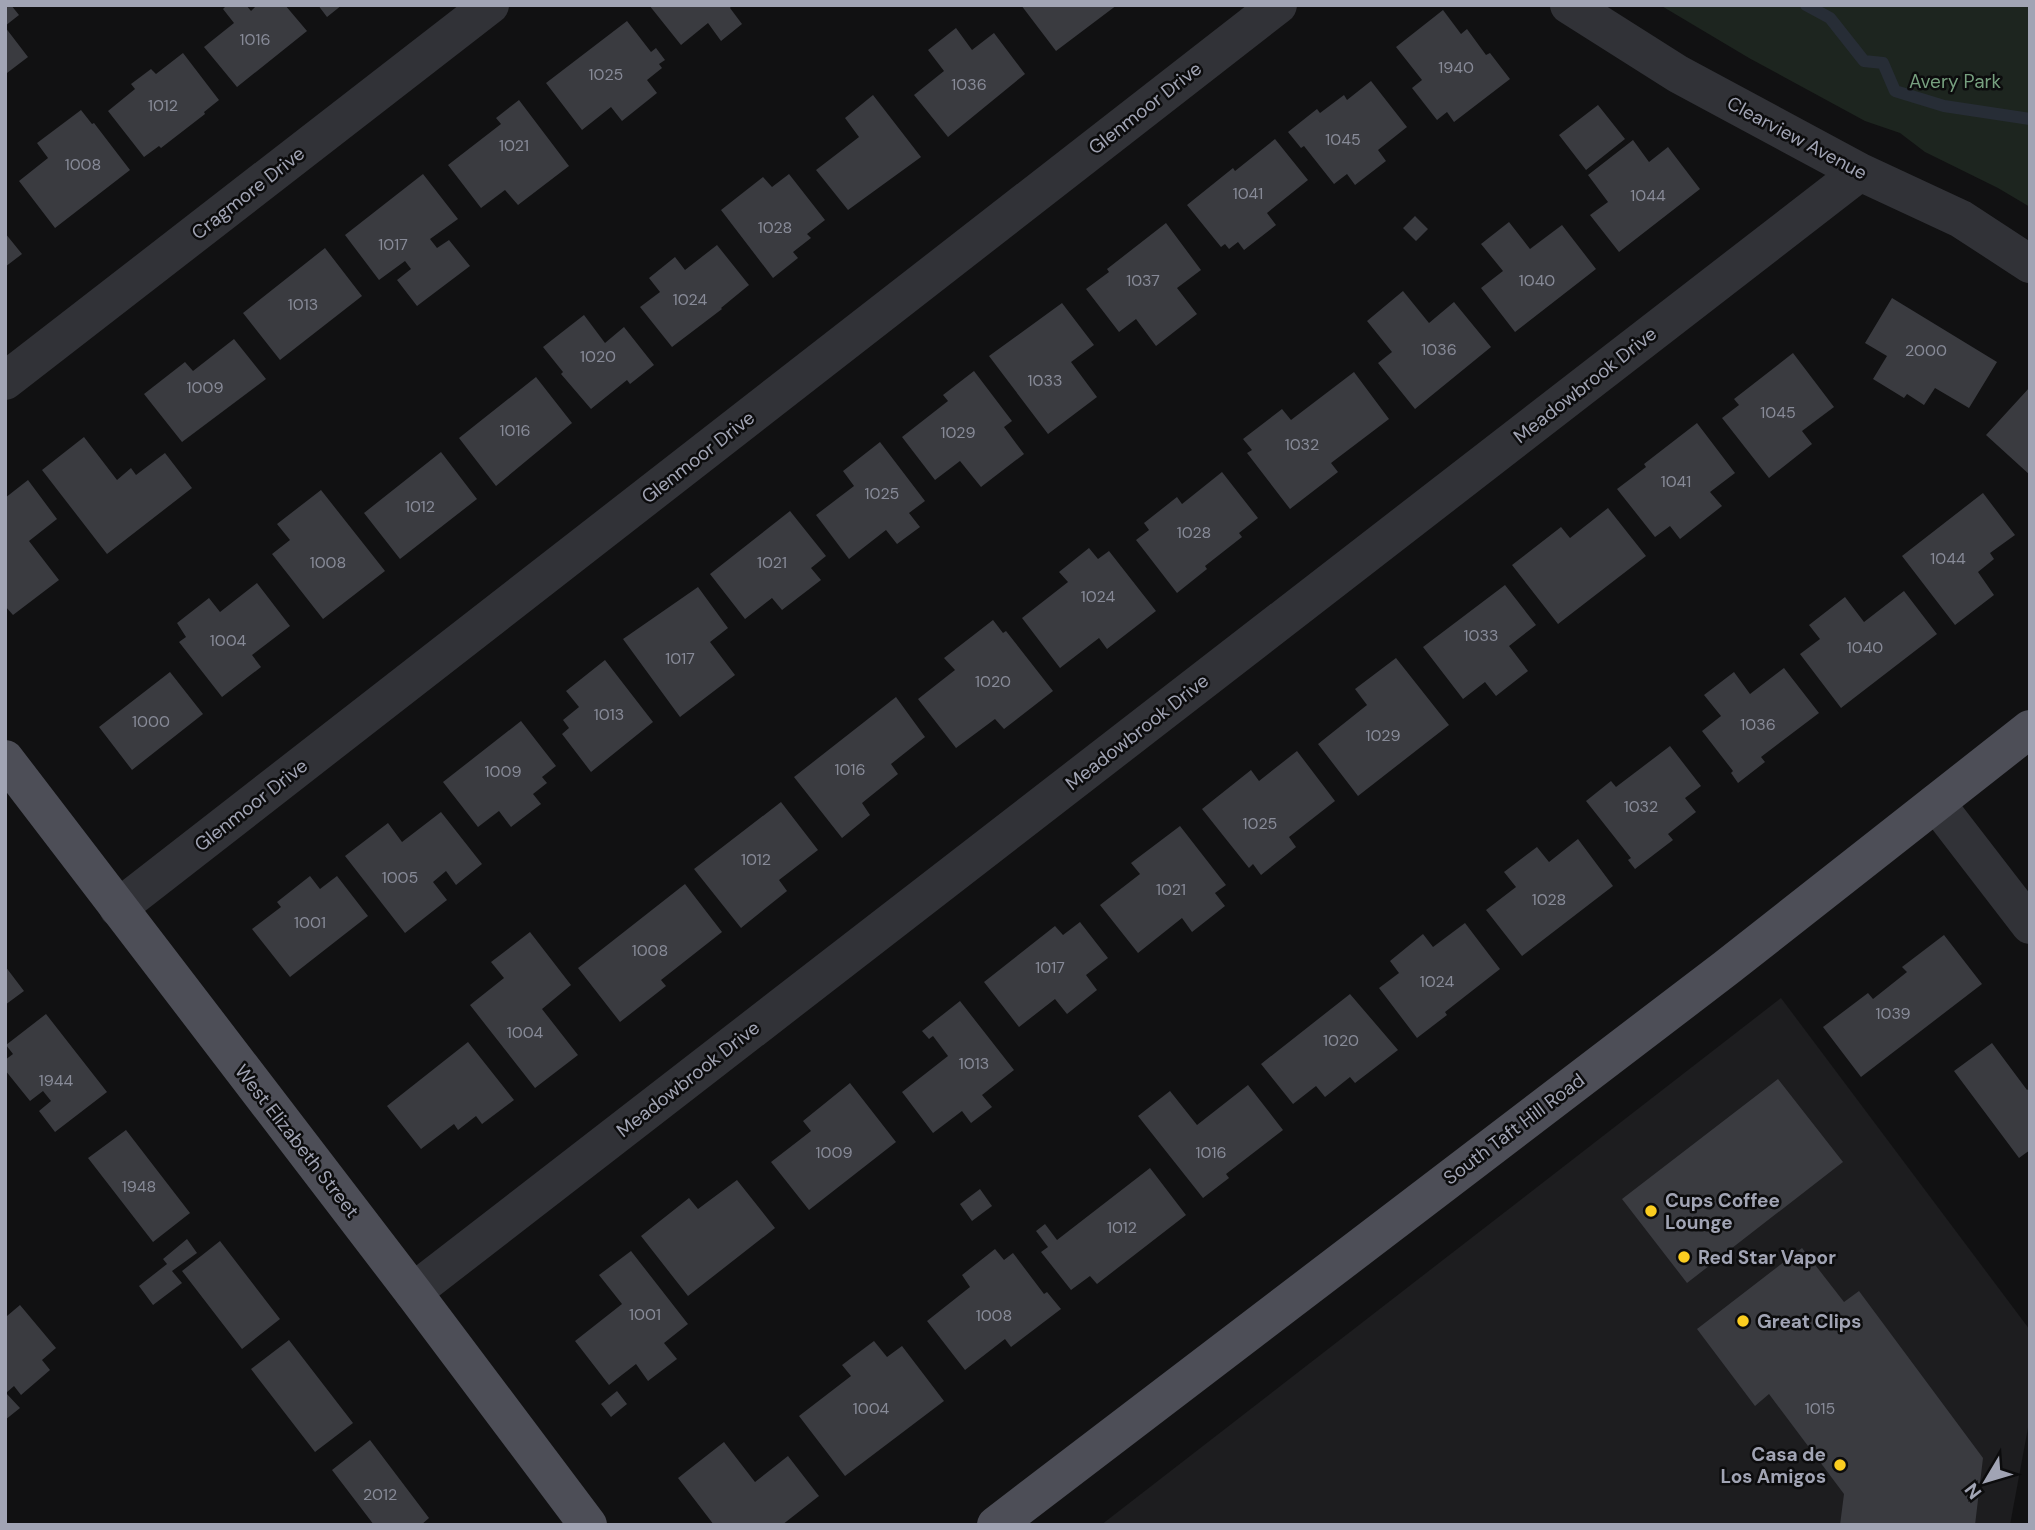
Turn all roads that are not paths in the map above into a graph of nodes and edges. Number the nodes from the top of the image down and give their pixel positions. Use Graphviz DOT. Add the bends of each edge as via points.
graph roads {
  1 [pos="490,5"];
  2 [pos="1278,5"];
  3 [pos="1569,5"];
  4 [pos="1860,172"];
  5 [pos="2030,264"];
  6 [pos="5,381"];
  7 [pos="2030,729"];
  8 [pos="5,758"];
  9 [pos="1936,803"];
  10 [pos="118,908"];
  11 [pos="2030,925"];
  12 [pos="413,1292"];
  13 [pos="588,1525"];
  14 [pos="996,1525"];
  1 -- 6 [label="street, Cragmore Drive"];
  2 -- 10 [label="street, Glenmoor Drive"];
  3 -- 4 [label="street, Clearview Avenue" via="1678,74"];
  4 -- 5 [label="street, Clearview Avenue" via="1961,219"];
  4 -- 12 [label="street, Meadowbrook Drive"];
  7 -- 9 [label="main road, South Taft Hill Road"];
  8 -- 10 [label="main road, West Elizabeth Street"];
  9 -- 11 [label="street"];
  9 -- 14 [label="main road, South Taft Hill Road"];
  10 -- 12 [label="main road, West Elizabeth Street"];
  12 -- 13 [label="main road, West Elizabeth Street"];
}
